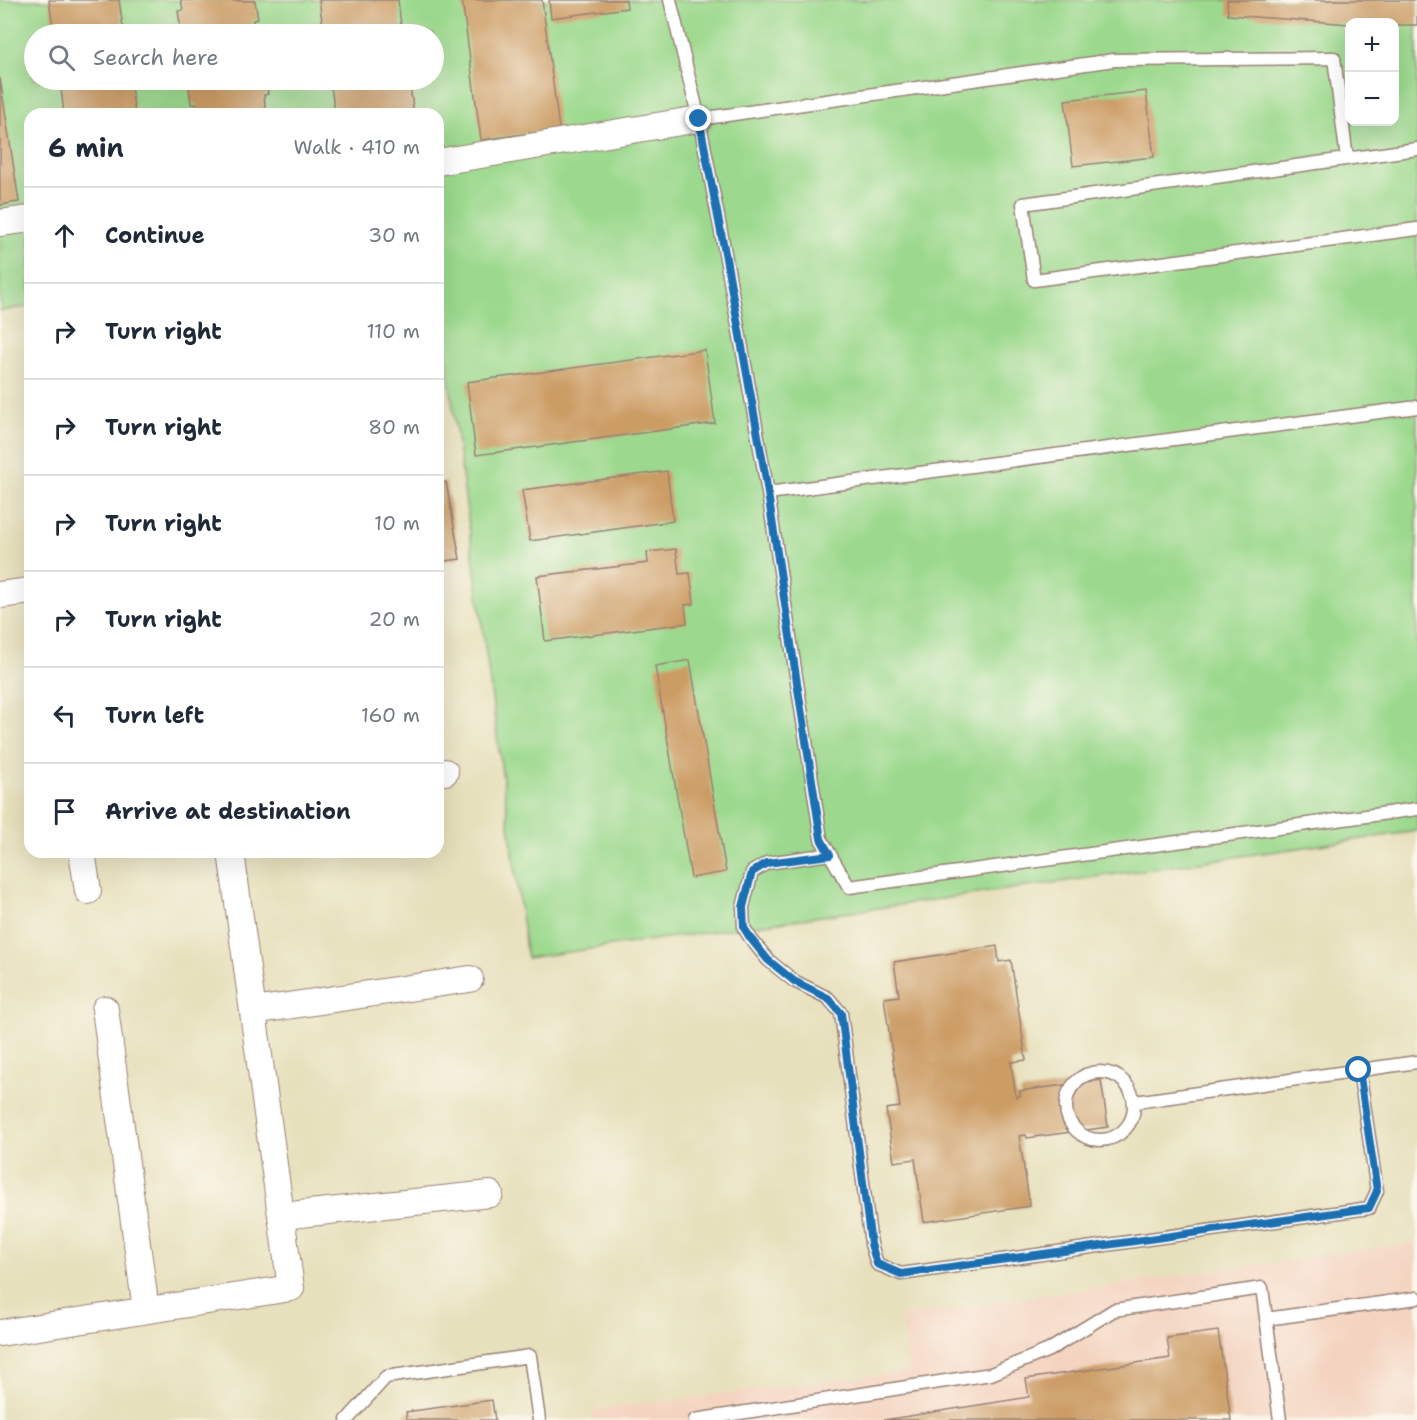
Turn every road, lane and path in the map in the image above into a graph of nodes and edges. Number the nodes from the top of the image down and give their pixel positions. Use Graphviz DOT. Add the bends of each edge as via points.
graph roads {
  1 [pos="670,0"];
  2 [pos="699,119"];
  3 [pos="1417,149"];
  4 [pos="1347,159"];
  5 [pos="444,161"];
  6 [pos="24,220"];
  7 [pos="0,223"];
  8 [pos="1417,229"];
  9 [pos="1417,407"];
  10 [pos="768,493"];
  11 [pos="24,592"];
  12 [pos="0,595"];
  13 [pos="1417,809"];
  14 [pos="830,855"];
  15 [pos="83,858"];
  16 [pos="232,858"];
  17 [pos="88,891"];
  18 [pos="471,979"];
  19 [pos="105,1009"];
  20 [pos="253,1011"];
  21 [pos="1417,1062"];
  22 [pos="1359,1070"];
  23 [pos="1135,1102"];
  24 [pos="490,1194"];
  25 [pos="281,1216"];
  26 [pos="1417,1298"];
  27 [pos="146,1310"];
  28 [pos="1266,1319"];
  29 [pos="0,1332"];
  30 [pos="347,1420"];
  31 [pos="539,1420"];
  32 [pos="695,1420"];
  33 [pos="1280,1420"];
  1 -- 2 [label="lane"];
  2 -- 4 [label="lane" via="1114,60 1334,58"];
  2 -- 5 [label="street"];
  2 -- 10 [label="lane"];
  3 -- 4 [label="lane"];
  4 -- 8 [label="lane" via="1023,204 1034,280"];
  6 -- 7 [label="street"];
  9 -- 10 [label="lane"];
  10 -- 14 [label="lane" via="821,839"];
  11 -- 12 [label="street"];
  13 -- 14 [label="lane" via="849,887"];
  14 -- 22 [label="lane" via="767,863 752,872 743,907 744,928 768,960 794,981 828,998 841,1013 871,1244 877,1264 901,1274 1369,1208 1377,1191"];
  15 -- 17 [label="street"];
  16 -- 20 [label="street"];
  18 -- 20 [label="street"];
  19 -- 27 [label="street"];
  20 -- 25 [label="street"];
  21 -- 22 [label="lane"];
  22 -- 23 [label="lane"];
  23 -- 23 [label="lane" via="1122,1079 1110,1072 1097,1071 1073,1084 1066,1096 1065,1109 1078,1133 1103,1140 1116,1137 1127,1128"];
  24 -- 25 [label="street"];
  25 -- 27 [label="street" via="291,1288"];
  26 -- 28 [label="lane"];
  27 -- 29 [label="street"];
  28 -- 32 [label="lane" via="1262,1288 1114,1310 1049,1350 991,1374"];
  28 -- 33 [label="lane"];
  30 -- 31 [label="lane" via="386,1377 530,1356"];
}
